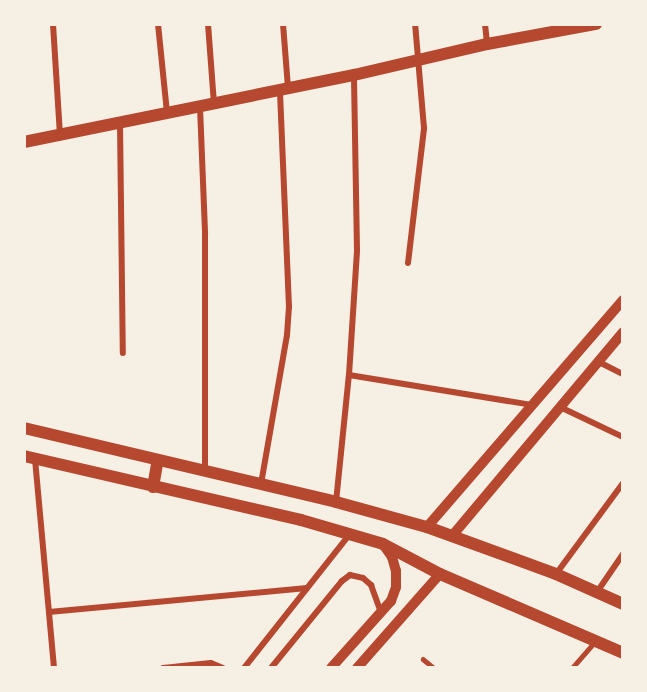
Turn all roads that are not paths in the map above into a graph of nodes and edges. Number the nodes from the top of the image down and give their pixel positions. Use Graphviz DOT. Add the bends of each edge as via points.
graph roads {
  1 [pos="53,24"];
  2 [pos="158,24"];
  3 [pos="208,24"];
  4 [pos="282,24"];
  5 [pos="415,24"];
  6 [pos="485,24"];
  7 [pos="596,24"];
  8 [pos="546,29"];
  9 [pos="487,44"];
  10 [pos="418,60"];
  11 [pos="354,75"];
  12 [pos="284,89"];
  13 [pos="214,104"];
  14 [pos="200,107"];
  15 [pos="167,114"];
  16 [pos="120,123"];
  17 [pos="60,135"];
  18 [pos="24,142"];
  19 [pos="408,263"];
  20 [pos="623,300"];
  21 [pos="623,332"];
  22 [pos="123,353"];
  23 [pos="597,361"];
  24 [pos="623,374"];
  25 [pos="349,375"];
  26 [pos="533,405"];
  27 [pos="559,407"];
  28 [pos="24,428"];
  29 [pos="623,437"];
  30 [pos="30,457"];
  31 [pos="158,460"];
  32 [pos="205,471"];
  33 [pos="623,483"];
  34 [pos="261,484"];
  35 [pos="153,487"];
  36 [pos="336,502"];
  37 [pos="427,527"];
  38 [pos="350,534"];
  39 [pos="452,536"];
  40 [pos="383,544"];
  41 [pos="623,554"];
  42 [pos="440,574"];
  43 [pos="556,574"];
  44 [pos="307,588"];
  45 [pos="597,592"];
  46 [pos="623,604"];
  47 [pos="49,612"];
  48 [pos="381,614"];
  49 [pos="595,641"];
  50 [pos="623,653"];
  51 [pos="423,658"];
  52 [pos="54,668"];
  53 [pos="163,668"];
  54 [pos="223,668"];
  55 [pos="244,668"];
  56 [pos="271,668"];
  57 [pos="331,668"];
  58 [pos="357,668"];
  59 [pos="434,668"];
  60 [pos="572,668"];
  1 -- 17 [label="street"];
  2 -- 15 [label="street"];
  3 -- 13 [label="street"];
  4 -- 12 [label="street"];
  5 -- 10 [label="street"];
  6 -- 9 [label="street"];
  7 -- 8 [label="main road"];
  8 -- 9 [label="main road"];
  9 -- 10 [label="main road"];
  10 -- 11 [label="main road"];
  10 -- 19 [label="street" via="424,128"];
  11 -- 12 [label="main road"];
  11 -- 25 [label="street" via="357,250"];
  12 -- 13 [label="main road"];
  12 -- 34 [label="street" via="290,307"];
  13 -- 14 [label="main road"];
  14 -- 15 [label="main road"];
  14 -- 32 [label="street" via="205,234"];
  15 -- 16 [label="main road"];
  16 -- 17 [label="main road"];
  16 -- 22 [label="street"];
  17 -- 18 [label="main road"];
  20 -- 26 [label="street"];
  21 -- 23 [label="street"];
  23 -- 24 [label="street"];
  23 -- 27 [label="street"];
  25 -- 26 [label="street"];
  25 -- 36 [label="street"];
  26 -- 37 [label="street"];
  27 -- 29 [label="street"];
  27 -- 39 [label="street"];
  28 -- 31 [label="main road"];
  30 -- 35 [label="main road"];
  30 -- 47 [label="street"];
  31 -- 32 [label="main road"];
  31 -- 35 [label="main road"];
  32 -- 34 [label="main road"];
  33 -- 43 [label="street"];
  34 -- 36 [label="main road"];
  35 -- 38 [label="main road"];
  36 -- 37 [label="main road"];
  37 -- 39 [label="main road"];
  38 -- 40 [label="main road"];
  38 -- 44 [label="street"];
  39 -- 43 [label="main road"];
  40 -- 42 [label="main road"];
  40 -- 48 [label="street" via="392,557 396,579 391,601"];
  41 -- 45 [label="street"];
  42 -- 49 [label="main road"];
  42 -- 58 [label="street"];
  43 -- 45 [label="main road"];
  44 -- 47 [label="street"];
  44 -- 55 [label="street"];
  45 -- 46 [label="main road"];
  47 -- 52 [label="street"];
  48 -- 56 [label="street" via="370,585 363,578 350,575"];
  48 -- 57 [label="street"];
  49 -- 50 [label="main road"];
  49 -- 60 [label="lane"];
  51 -- 59 [label="lane"];
  53 -- 54 [label="street" via="211,663"];
}
